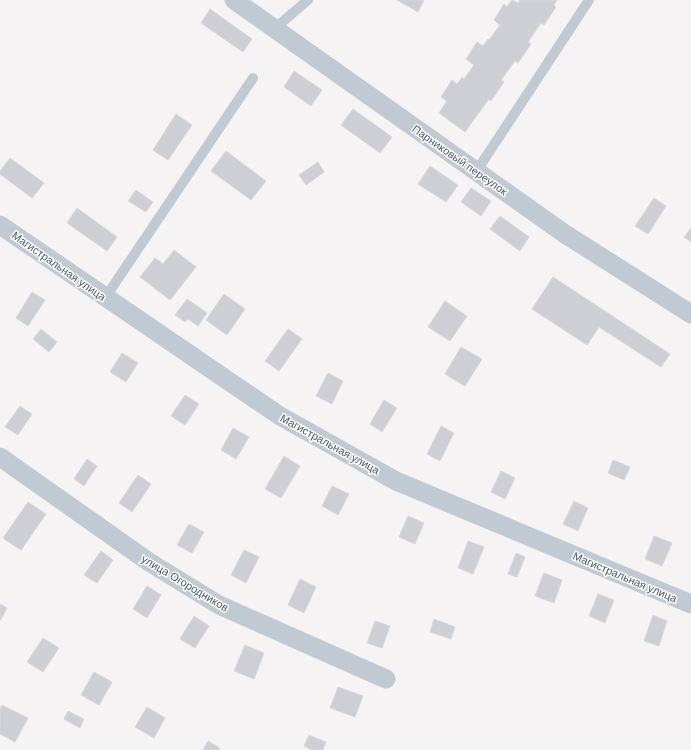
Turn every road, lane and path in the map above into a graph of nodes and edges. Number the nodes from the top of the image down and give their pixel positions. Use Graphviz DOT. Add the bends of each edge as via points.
graph roads {
  1 [pos="234,0"];
  2 [pos="308,0"];
  3 [pos="589,0"];
  4 [pos="274,29"];
  5 [pos="253,78"];
  6 [pos="476,172"];
  7 [pos="0,225"];
  8 [pos="105,298"];
  9 [pos="691,314"];
  10 [pos="0,458"];
  11 [pos="691,604"];
  12 [pos="386,679"];
  1 -- 4 [label="street, Парниковый переулок"];
  2 -- 4 [label="lane"];
  3 -- 6 [label="lane"];
  4 -- 6 [label="street, Парниковый переулок"];
  5 -- 8 [label="lane"];
  6 -- 9 [label="street, Парниковый переулок" via="565,234"];
  7 -- 8 [label="street, Магистральная улица"];
  8 -- 11 [label="street, Магистральная улица" via="280,416 396,481"];
  10 -- 12 [label="street, улица Огородников" via="149,562 219,605"];
}
